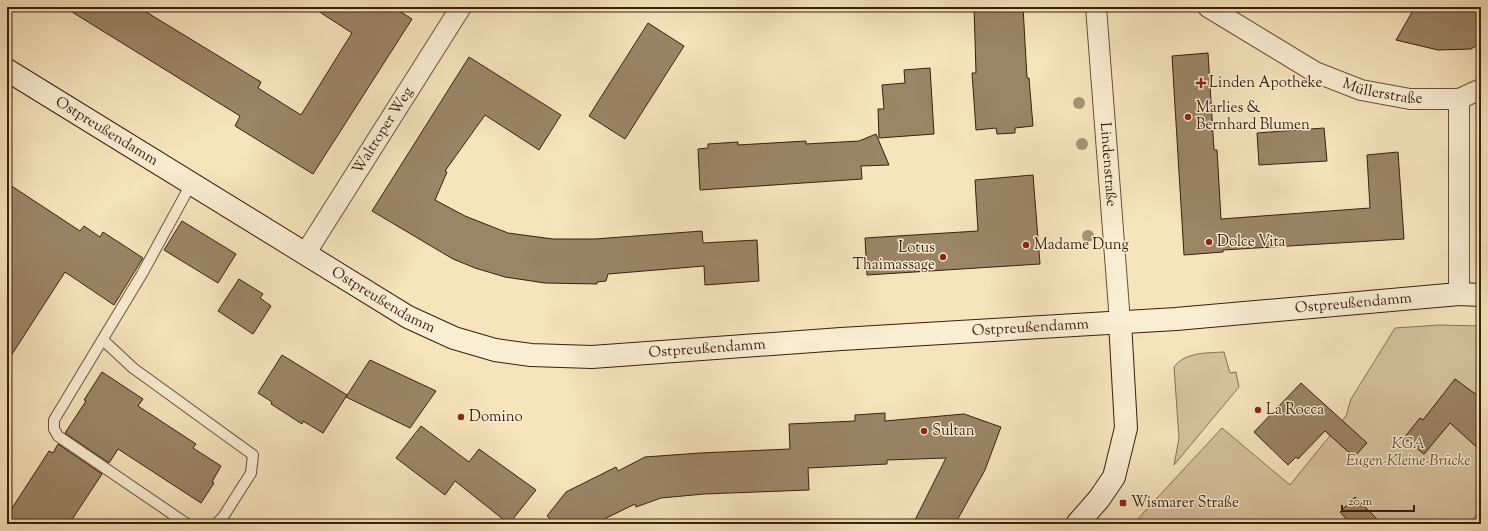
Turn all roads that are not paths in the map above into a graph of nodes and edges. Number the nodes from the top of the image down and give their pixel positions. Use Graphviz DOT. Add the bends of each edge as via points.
graph roads {
  1 [pos="461,7"];
  2 [pos="1096,7"];
  3 [pos="1208,7"];
  4 [pos="7,70"];
  5 [pos="1481,89"];
  6 [pos="1459,99"];
  7 [pos="191,184"];
  8 [pos="305,254"];
  9 [pos="1459,294"];
  10 [pos="1481,295"];
  11 [pos="1120,322"];
  12 [pos="103,340"];
  13 [pos="188,524"];
  14 [pos="216,524"];
  15 [pos="1077,524"];
  1 -- 8 [label="street, Waltroper Weg"];
  2 -- 11 [label="street, Lindenstraße"];
  3 -- 6 [label="street, Müllerstraße" via="1315,72 1361,90 1410,99"];
  4 -- 7 [label="main road, Ostpreußendamm"];
  5 -- 6 [label="street, Müllerstraße"];
  6 -- 9 [label="street"];
  7 -- 8 [label="main road, Ostpreußendamm"];
  7 -- 12 [label="lane"];
  8 -- 11 [label="main road, Ostpreußendamm" via="408,317 429,327 454,338 495,350 531,355 592,357 833,339"];
  9 -- 10 [label="main road, Ostpreußendamm"];
  9 -- 11 [label="main road, Ostpreußendamm"];
  11 -- 15 [label="main road" via="1126,428 1114,477"];
  12 -- 13 [label="lane" via="54,420 54,429 58,436"];
  12 -- 14 [label="lane" via="133,368 253,455 251,473"];
}
